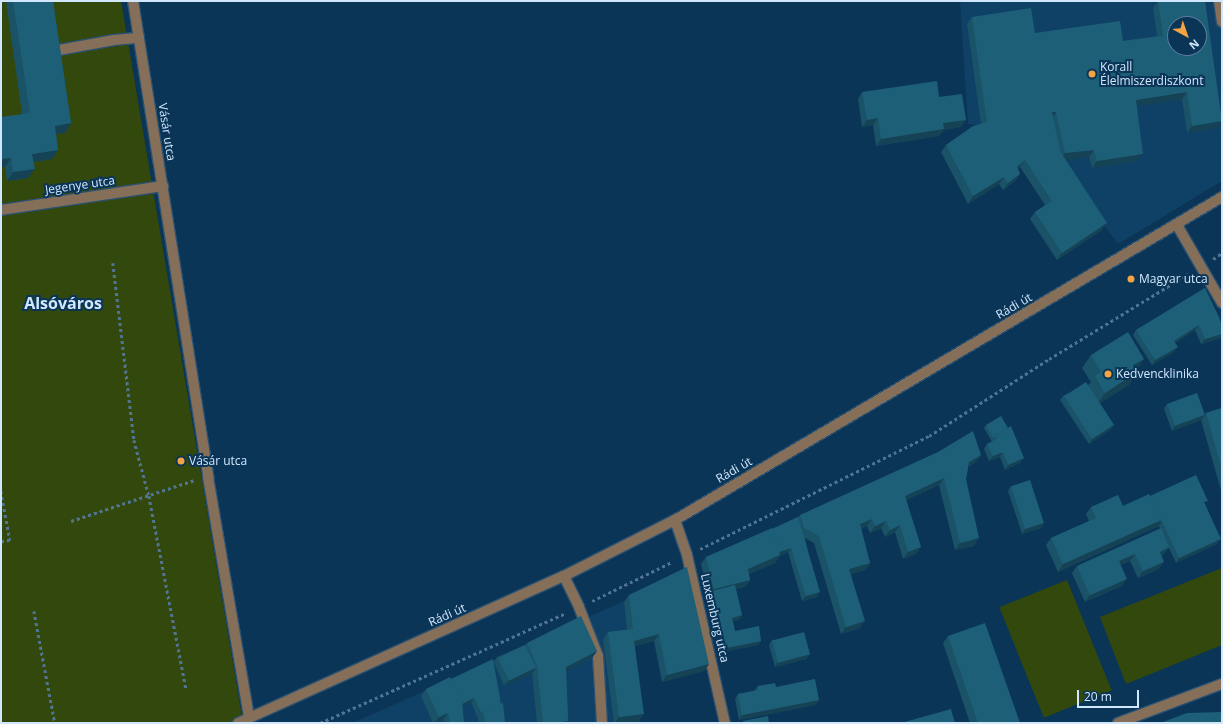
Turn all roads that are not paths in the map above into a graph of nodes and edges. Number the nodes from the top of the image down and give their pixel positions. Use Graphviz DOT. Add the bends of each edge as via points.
graph roads {
  1 [pos="133,1"];
  2 [pos="1219,1"];
  3 [pos="1222,22"];
  4 [pos="139,38"];
  5 [pos="59,50"];
  6 [pos="163,186"];
  7 [pos="1222,197"];
  8 [pos="1,210"];
  9 [pos="1177,225"];
  10 [pos="1222,303"];
  11 [pos="675,520"];
  12 [pos="564,576"];
  13 [pos="1222,684"];
  14 [pos="250,718"];
  15 [pos="238,723"];
  16 [pos="602,723"];
  17 [pos="725,723"];
  18 [pos="1118,723"];
  1 -- 4 [label="street, Vásár utca"];
  2 -- 3 [label="street"];
  4 -- 5 [label="street"];
  4 -- 6 [label="street, Vásár utca"];
  6 -- 8 [label="street, Jegenye utca"];
  6 -- 14 [label="street, Vásár utca" via="208,477"];
  7 -- 9 [label="street, Rádi út"];
  9 -- 10 [label="street"];
  9 -- 11 [label="street, Rádi út"];
  11 -- 12 [label="street, Rádi út"];
  11 -- 17 [label="street, Luxemburg utca" via="688,555"];
  12 -- 14 [label="street, Rádi út"];
  12 -- 16 [label="street" via="598,656"];
  13 -- 18 [label="street"];
  14 -- 15 [label="street, Rádi út"];
}
